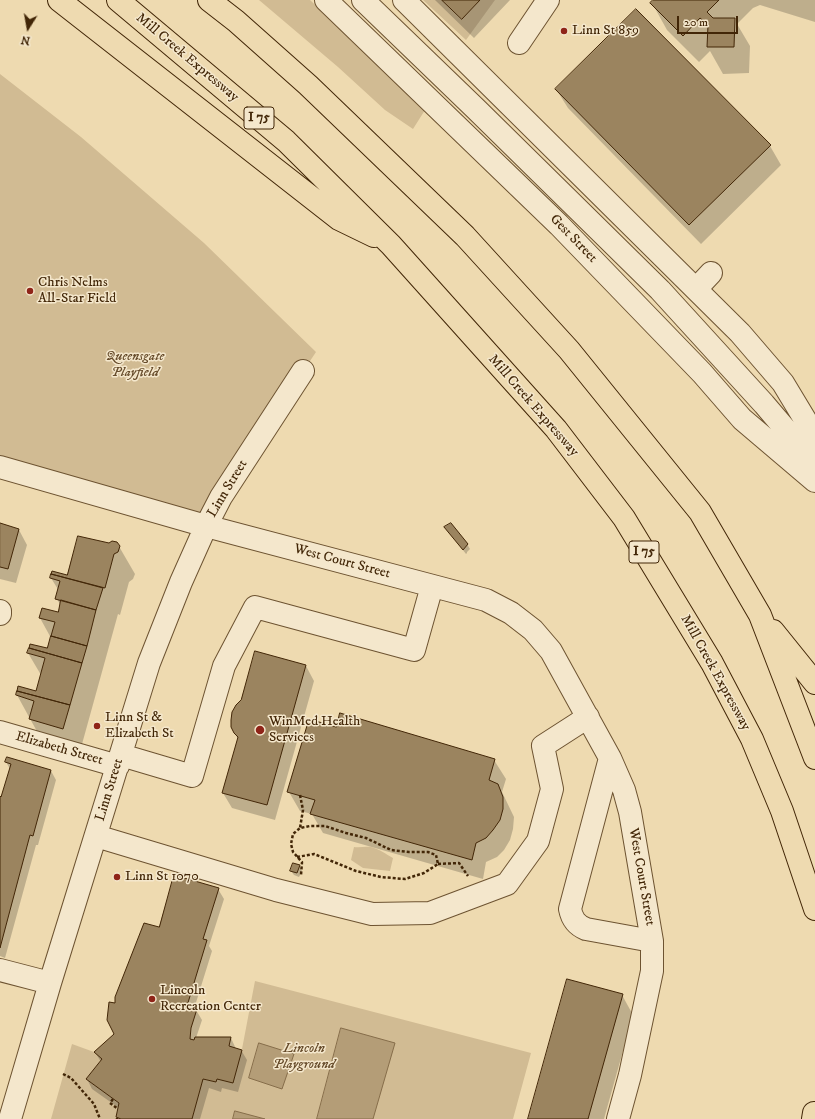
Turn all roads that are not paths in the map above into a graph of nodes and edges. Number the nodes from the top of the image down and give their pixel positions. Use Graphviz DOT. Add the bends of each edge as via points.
graph roads {
  1 [pos="59,0"];
  2 [pos="118,0"];
  3 [pos="209,0"];
  4 [pos="222,0"];
  5 [pos="326,0"];
  6 [pos="363,0"];
  7 [pos="404,0"];
  8 [pos="548,0"];
  9 [pos="236,21"];
  10 [pos="519,43"];
  11 [pos="391,245"];
  12 [pos="711,273"];
  13 [pos="696,290"];
  14 [pos="303,371"];
  15 [pos="815,436"];
  16 [pos="815,464"];
  17 [pos="0,467"];
  18 [pos="815,481"];
  19 [pos="206,526"];
  20 [pos="432,586"];
  21 [pos="0,611"];
  22 [pos="0,614"];
  23 [pos="760,615"];
  24 [pos="815,683"];
  25 [pos="588,717"];
  26 [pos="0,732"];
  27 [pos="610,758"];
  28 [pos="815,758"];
  29 [pos="119,761"];
  30 [pos="96,836"];
  31 [pos="815,909"];
  32 [pos="652,941"];
  33 [pos="0,970"];
  34 [pos="50,983"];
  35 [pos="10,1119"];
  36 [pos="618,1119"];
  1 -- 11 [label="highway" via="339,219"];
  2 -- 11 [label="highway, Mill Creek Expressway / I 75" via="286,141"];
  3 -- 9 [label="highway"];
  4 -- 9 [label="highway"];
  5 -- 18 [label="street, Gest Street" via="559,225 702,373 742,419"];
  6 -- 16 [label="street" via="660,290"];
  7 -- 13 [label="street"];
  8 -- 10 [label="street"];
  9 -- 23 [label="highway" via="308,85 465,236 569,350 700,512"];
  11 -- 31 [label="highway, Mill Creek Expressway / I 75" via="556,429 624,518 712,663 752,739 782,811"];
  12 -- 13 [label="street"];
  13 -- 15 [label="street" via="740,333 783,383"];
  14 -- 19 [label="street, Linn Street" via="221,497"];
  17 -- 19 [label="street, West Court Street"];
  19 -- 20 [label="street, West Court Street"];
  19 -- 29 [label="street, Linn Street" via="162,627"];
  20 -- 25 [label="street, West Court Street" via="486,600 511,613 533,630 551,651"];
  20 -- 29 [label="street, Elizabeth Street" via="414,650 255,607 224,666 192,776"];
  21 -- 22 [label="street"];
  23 -- 24 [label="highway"];
  23 -- 28 [label="highway"];
  25 -- 27 [label="street, West Court Street"];
  25 -- 30 [label="street" via="543,746 552,789 538,841 507,884 430,913 372,914 297,896"];
  26 -- 29 [label="street, Elizabeth Street"];
  27 -- 32 [label="street, West Court Street" via="624,790 630,812"];
  27 -- 32 [label="street, West Court Street" via="570,908 571,916 586,929"];
  29 -- 30 [label="street, Linn Street"];
  30 -- 34 [label="street, Linn Street"];
  32 -- 36 [label="street" via="652,971"];
  33 -- 34 [label="street"];
  34 -- 35 [label="street, Linn Street"];
}
